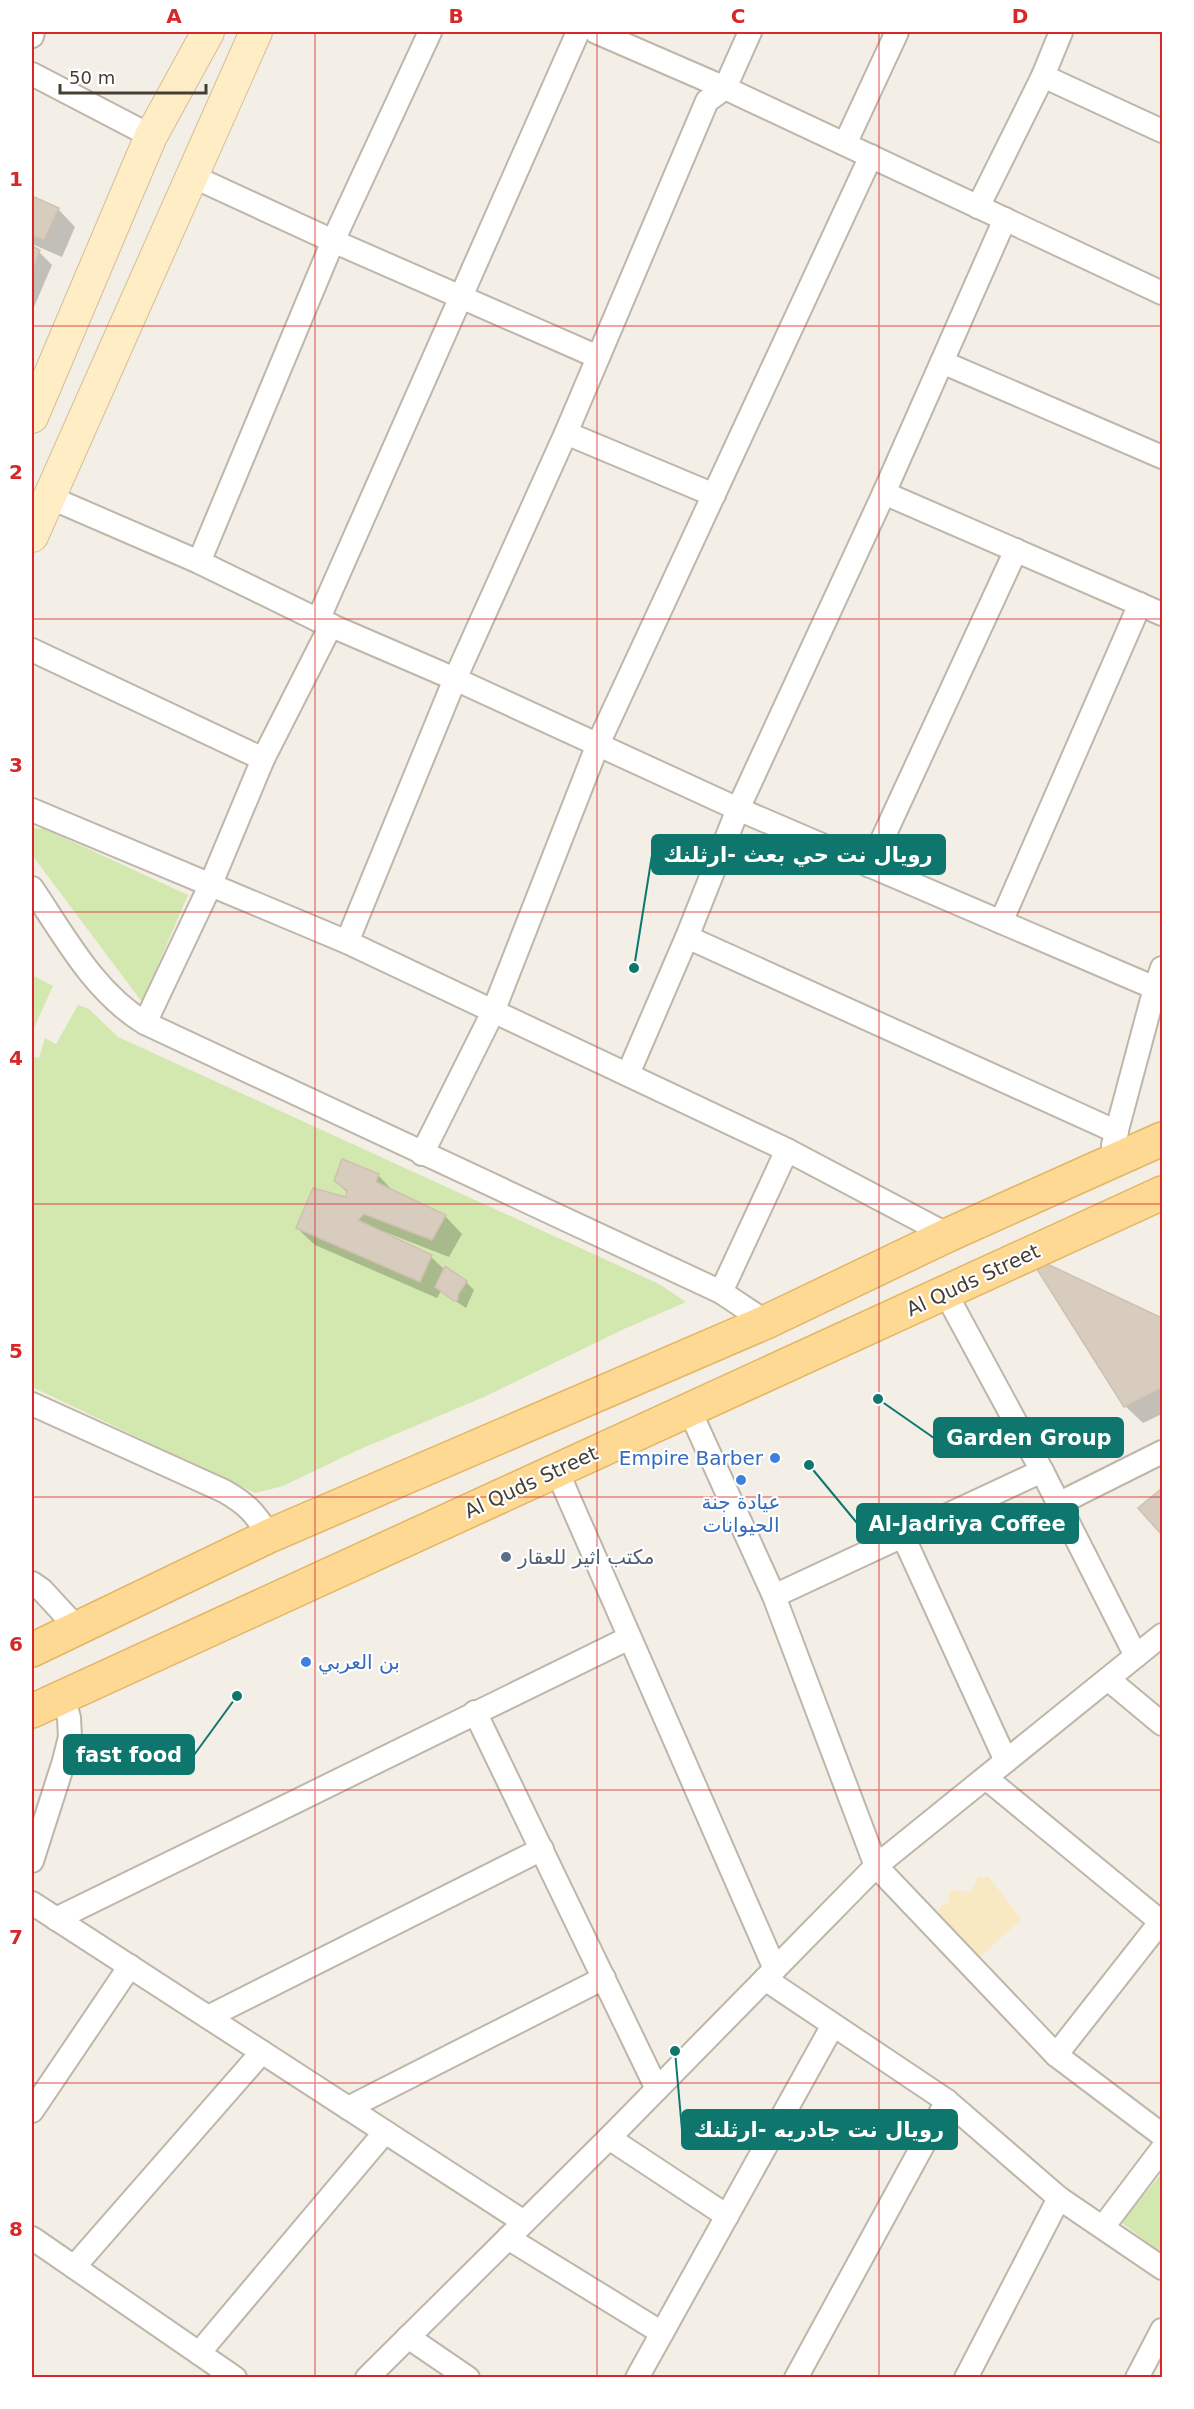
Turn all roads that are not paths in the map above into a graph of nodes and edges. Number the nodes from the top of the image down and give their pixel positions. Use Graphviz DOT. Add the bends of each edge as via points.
graph roads {
  1 [pos="33,32"];
  2 [pos="208,32"];
  3 [pos="256,32"];
  4 [pos="430,32"];
  5 [pos="578,32"];
  6 [pos="596,32"];
  7 [pos="750,32"];
  8 [pos="897,32"];
  9 [pos="1061,32"];
  10 [pos="32,36"];
  11 [pos="32,74"];
  12 [pos="1043,76"];
  13 [pos="725,88"];
  14 [pos="1162,131"];
  15 [pos="152,136"];
  16 [pos="845,144"];
  17 [pos="871,156"];
  18 [pos="192,177"];
  19 [pos="978,207"];
  20 [pos="1005,219"];
  21 [pos="333,241"];
  22 [pos="1162,293"];
  23 [pos="460,296"];
  24 [pos="598,357"];
  25 [pos="942,362"];
  26 [pos="32,417"];
  27 [pos="567,433"];
  28 [pos="1162,457"];
  29 [pos="884,493"];
  30 [pos="714,495"];
  31 [pos="49,497"];
  32 [pos="32,536"];
  33 [pos="1016,550"];
  34 [pos="199,562"];
  35 [pos="1140,604"];
  36 [pos="1162,614"];
  37 [pos="324,622"];
  38 [pos="32,650"];
  39 [pos="455,679"];
  40 [pos="598,744"];
  41 [pos="263,759"];
  42 [pos="738,809"];
  43 [pos="32,810"];
  44 [pos="870,866"];
  45 [pos="210,886"];
  46 [pos="32,888"];
  47 [pos="1001,922"];
  48 [pos="687,937"];
  49 [pos="347,942"];
  50 [pos="1159,978"];
  51 [pos="493,1012"];
  52 [pos="145,1023"];
  53 [pos="628,1074"];
  54 [pos="1117,1131"];
  55 [pos="1162,1139"];
  56 [pos="787,1150"];
  57 [pos="422,1154"];
  58 [pos="1108,1164"];
  59 [pos="1162,1193"];
  60 [pos="948,1235"];
  61 [pos="721,1293"];
  62 [pos="945,1293"];
  63 [pos="766,1322"];
  64 [pos="32,1404"];
  65 [pos="689,1409"];
  66 [pos="1162,1452"];
  67 [pos="571,1464"];
  68 [pos="1042,1471"];
  69 [pos="1058,1503"];
  70 [pos="269,1536"];
  71 [pos="903,1536"];
  72 [pos="32,1583"];
  73 [pos="774,1596"];
  74 [pos="77,1628"];
  75 [pos="1162,1635"];
  76 [pos="629,1638"];
  77 [pos="32,1650"];
  78 [pos="1136,1656"];
  79 [pos="1108,1679"];
  80 [pos="63,1696"];
  81 [pos="32,1711"];
  82 [pos="476,1712"];
  83 [pos="1162,1724"];
  84 [pos="1006,1761"];
  85 [pos="986,1778"];
  86 [pos="542,1849"];
  87 [pos="32,1861"];
  88 [pos="876,1866"];
  89 [pos="32,1903"];
  90 [pos="56,1919"];
  91 [pos="1162,1921"];
  92 [pos="130,1966"];
  93 [pos="770,1974"];
  94 [pos="603,1978"];
  95 [pos="208,2017"];
  96 [pos="833,2025"];
  97 [pos="262,2052"];
  98 [pos="1056,2055"];
  99 [pos="657,2089"];
  100 [pos="947,2101"];
  101 [pos="348,2108"];
  102 [pos="32,2111"];
  103 [pos="385,2132"];
  104 [pos="1162,2135"];
  105 [pos="609,2138"];
  106 [pos="1162,2149"];
  107 [pos="1059,2198"];
  108 [pos="727,2216"];
  109 [pos="524,2222"];
  110 [pos="1103,2228"];
  111 [pos="32,2238"];
  112 [pos="508,2238"];
  113 [pos="74,2267"];
  114 [pos="1162,2268"];
  115 [pos="1162,2330"];
  116 [pos="662,2333"];
  117 [pos="408,2337"];
  118 [pos="199,2353"];
  119 [pos="235,2378"];
  120 [pos="367,2378"];
  121 [pos="468,2378"];
  122 [pos="637,2378"];
  123 [pos="796,2378"];
  124 [pos="966,2378"];
  125 [pos="1137,2378"];
  1 -- 10 [label="street"];
  2 -- 15 [label="street"];
  3 -- 18 [label="street"];
  4 -- 21 [label="street"];
  5 -- 23 [label="street"];
  6 -- 13 [label="street"];
  7 -- 13 [label="street"];
  8 -- 16 [label="street"];
  9 -- 12 [label="street"];
  11 -- 15 [label="street"];
  12 -- 14 [label="street"];
  12 -- 19 [label="street"];
  13 -- 16 [label="street"];
  13 -- 24 [label="street" via="707,100"];
  15 -- 26 [label="street"];
  16 -- 17 [label="street"];
  17 -- 19 [label="street"];
  17 -- 30 [label="street"];
  18 -- 21 [label="street"];
  18 -- 31 [label="street"];
  19 -- 20 [label="street"];
  20 -- 22 [label="street"];
  20 -- 25 [label="street"];
  21 -- 23 [label="street"];
  21 -- 34 [label="street"];
  23 -- 24 [label="street"];
  23 -- 37 [label="street"];
  24 -- 27 [label="street"];
  25 -- 28 [label="street"];
  25 -- 29 [label="street"];
  27 -- 30 [label="street"];
  27 -- 39 [label="street"];
  29 -- 33 [label="street"];
  29 -- 42 [label="street"];
  30 -- 40 [label="street"];
  31 -- 32 [label="street"];
  31 -- 34 [label="street"];
  33 -- 35 [label="street"];
  33 -- 44 [label="street"];
  34 -- 37 [label="street"];
  35 -- 36 [label="street"];
  35 -- 47 [label="street"];
  37 -- 39 [label="street"];
  37 -- 41 [label="street"];
  38 -- 41 [label="street"];
  39 -- 40 [label="street"];
  39 -- 49 [label="street"];
  40 -- 42 [label="street"];
  40 -- 51 [label="street"];
  41 -- 45 [label="street"];
  42 -- 44 [label="street"];
  42 -- 48 [label="street"];
  43 -- 45 [label="street"];
  44 -- 47 [label="street"];
  45 -- 49 [label="street"];
  45 -- 52 [label="street"];
  46 -- 52 [label="street" via="101,988"];
  47 -- 50 [label="street"];
  48 -- 53 [label="street"];
  48 -- 54 [label="street"];
  49 -- 51 [label="street"];
  50 -- 54 [label="street"];
  51 -- 53 [label="street"];
  51 -- 57 [label="street"];
  52 -- 57 [label="street"];
  53 -- 56 [label="street"];
  54 -- 58 [label="street"];
  55 -- 58 [label="main road"];
  56 -- 60 [label="street"];
  56 -- 61 [label="street"];
  57 -- 61 [label="street"];
  58 -- 60 [label="main road"];
  59 -- 62 [label="main road, Al Quds Street"];
  60 -- 63 [label="main road"];
  61 -- 63 [label="street"];
  62 -- 65 [label="main road, Al Quds Street"];
  62 -- 68 [label="street"];
  63 -- 70 [label="main road"];
  64 -- 70 [label="street" via="224,1491 256,1515"];
  65 -- 67 [label="main road, Al Quds Street"];
  65 -- 73 [label="street"];
  66 -- 69 [label="street"];
  67 -- 76 [label="street"];
  67 -- 80 [label="main road, Al Quds Street"];
  68 -- 69 [label="street"];
  68 -- 71 [label="street"];
  69 -- 78 [label="street"];
  70 -- 74 [label="main road"];
  71 -- 73 [label="street"];
  71 -- 84 [label="street"];
  72 -- 74 [label="street"];
  73 -- 88 [label="street"];
  74 -- 77 [label="main road"];
  75 -- 78 [label="street"];
  76 -- 82 [label="street"];
  76 -- 93 [label="street"];
  78 -- 79 [label="street"];
  79 -- 83 [label="street"];
  79 -- 84 [label="street"];
  80 -- 81 [label="main road, Al Quds Street"];
  80 -- 87 [label="street" via="70,1737"];
  82 -- 86 [label="street"];
  82 -- 90 [label="street"];
  84 -- 85 [label="street"];
  85 -- 88 [label="street"];
  85 -- 91 [label="street"];
  86 -- 94 [label="street"];
  86 -- 95 [label="street"];
  88 -- 93 [label="street"];
  88 -- 98 [label="street"];
  89 -- 90 [label="street"];
  90 -- 92 [label="street"];
  91 -- 98 [label="street"];
  92 -- 95 [label="street"];
  92 -- 102 [label="street"];
  93 -- 96 [label="street"];
  93 -- 99 [label="street"];
  94 -- 99 [label="street"];
  94 -- 101 [label="street"];
  95 -- 97 [label="street"];
  96 -- 100 [label="street"];
  96 -- 108 [label="street"];
  97 -- 101 [label="street"];
  97 -- 113 [label="street"];
  98 -- 104 [label="street"];
  99 -- 105 [label="street"];
  100 -- 107 [label="street"];
  100 -- 123 [label="street"];
  101 -- 103 [label="street"];
  103 -- 109 [label="street"];
  103 -- 118 [label="street"];
  105 -- 108 [label="street"];
  105 -- 109 [label="street"];
  106 -- 110 [label="street"];
  107 -- 110 [label="street"];
  107 -- 124 [label="street"];
  108 -- 116 [label="street"];
  109 -- 112 [label="street"];
  110 -- 114 [label="street"];
  111 -- 113 [label="street"];
  112 -- 116 [label="street"];
  112 -- 117 [label="street"];
  113 -- 118 [label="street"];
  115 -- 125 [label="street"];
  116 -- 122 [label="street"];
  117 -- 120 [label="street"];
  117 -- 121 [label="street"];
  118 -- 119 [label="street"];
}
